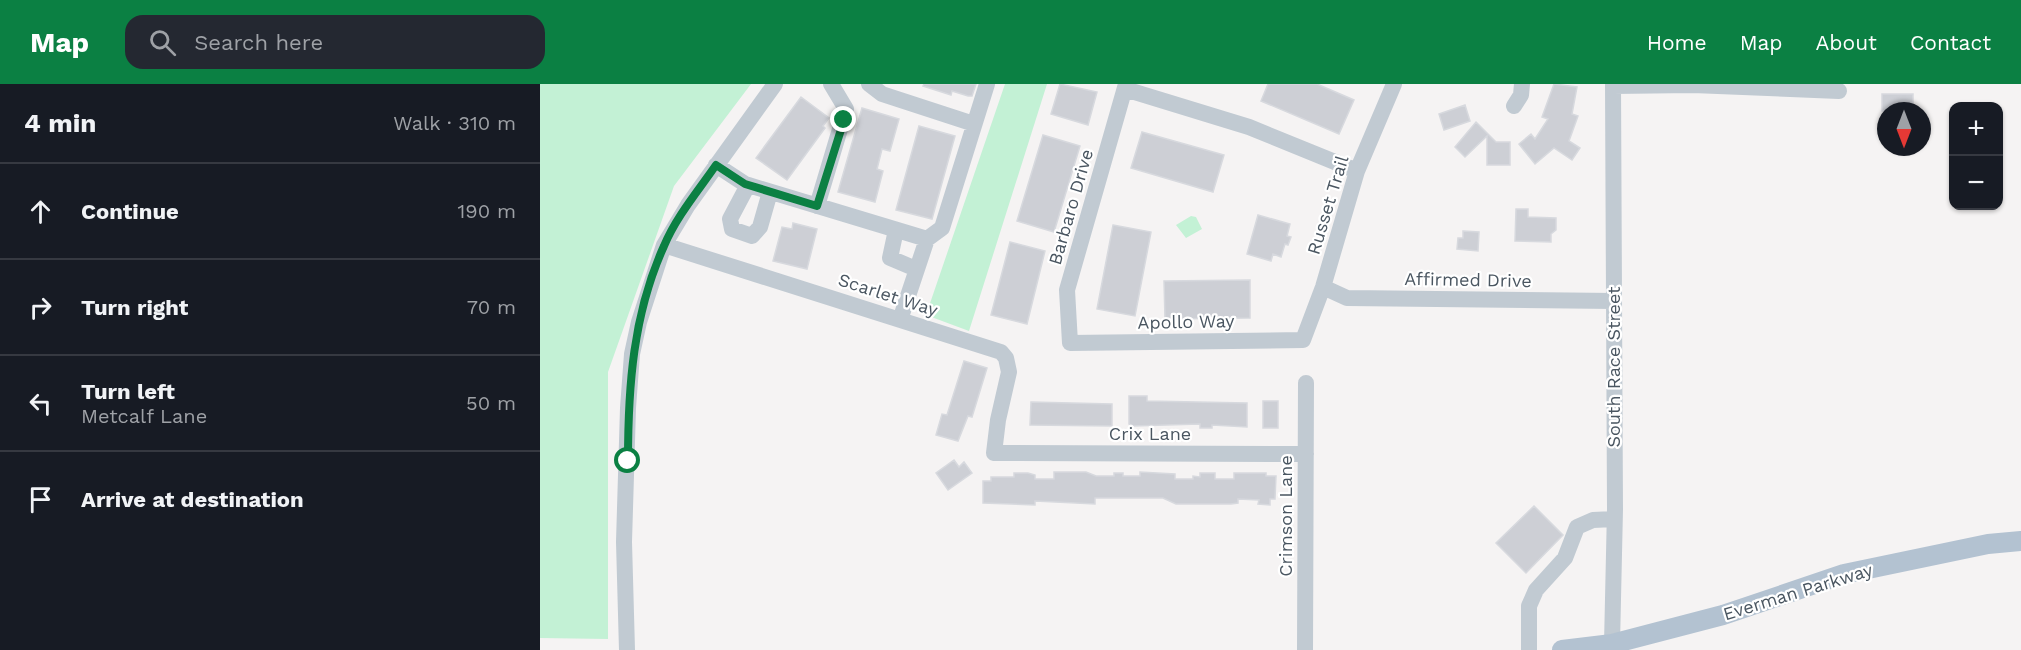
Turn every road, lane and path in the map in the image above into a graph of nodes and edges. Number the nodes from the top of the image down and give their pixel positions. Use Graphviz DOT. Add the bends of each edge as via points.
graph roads {
  1 [pos="775,84"];
  2 [pos="831,84"];
  3 [pos="869,84"];
  4 [pos="987,84"];
  5 [pos="1394,84"];
  6 [pos="1522,84"];
  7 [pos="1613,85"];
  8 [pos="1125,87"];
  9 [pos="1839,91"];
  10 [pos="1514,106"];
  11 [pos="974,124"];
  12 [pos="716,165"];
  13 [pos="1357,171"];
  14 [pos="748,185"];
  15 [pos="770,192"];
  16 [pos="817,206"];
  17 [pos="896,230"];
  18 [pos="927,239"];
  19 [pos="664,245"];
  20 [pos="916,269"];
  21 [pos="1323,287"];
  22 [pos="1614,301"];
  23 [pos="900,320"];
  24 [pos="1303,340"];
  25 [pos="1070,343"];
  26 [pos="1306,382"];
  27 [pos="994,453"];
  28 [pos="1306,454"];
  29 [pos="1614,519"];
  30 [pos="2021,541"];
  31 [pos="1612,647"];
  32 [pos="627,650"];
  33 [pos="1305,650"];
  34 [pos="1529,650"];
  35 [pos="1562,650"];
  1 -- 12 [label="street"];
  2 -- 16 [label="street" via="846,109"];
  3 -- 11 [label="street" via="882,94"];
  4 -- 11 [label="street"];
  5 -- 13 [label="street, Russet Trail"];
  6 -- 10 [label="street"];
  7 -- 9 [label="street"];
  7 -- 22 [label="street, South Race Street"];
  8 -- 13 [label="street" via="1249,127"];
  8 -- 25 [label="street, Barbaro Drive" via="1068,290"];
  11 -- 18 [label="street" via="942,228"];
  12 -- 14 [label="street"];
  12 -- 19 [label="street"];
  13 -- 21 [label="street, Russet Trail"];
  14 -- 15 [label="street"];
  14 -- 15 [label="street" via="730,224 732,229 752,236 760,227"];
  15 -- 16 [label="street"];
  16 -- 17 [label="street"];
  17 -- 18 [label="street"];
  17 -- 20 [label="street" via="890,258"];
  18 -- 20 [label="street"];
  19 -- 23 [label="street, Scarlet Way"];
  19 -- 32 [label="street" via="632,354 624,542"];
  20 -- 23 [label="street"];
  21 -- 22 [label="street, Affirmed Drive" via="1347,298"];
  21 -- 24 [label="street, Russet Trail"];
  22 -- 29 [label="street, South Race Street"];
  23 -- 27 [label="street, Scarlet Way" via="1001,351 1006,358 1009,372"];
  24 -- 25 [label="street, Apollo Way"];
  26 -- 28 [label="street, Crimson Lane"];
  27 -- 28 [label="street, Crix Lane"];
  28 -- 33 [label="street, Crimson Lane"];
  29 -- 31 [label="street, South Race Street"];
  29 -- 34 [label="street" via="1593,520 1577,527 1565,558 1536,590 1529,606"];
  30 -- 31 [label="main road, Everman Parkway" via="1988,544 1844,574"];
  31 -- 35 [label="main road, Everman Parkway"];
}
